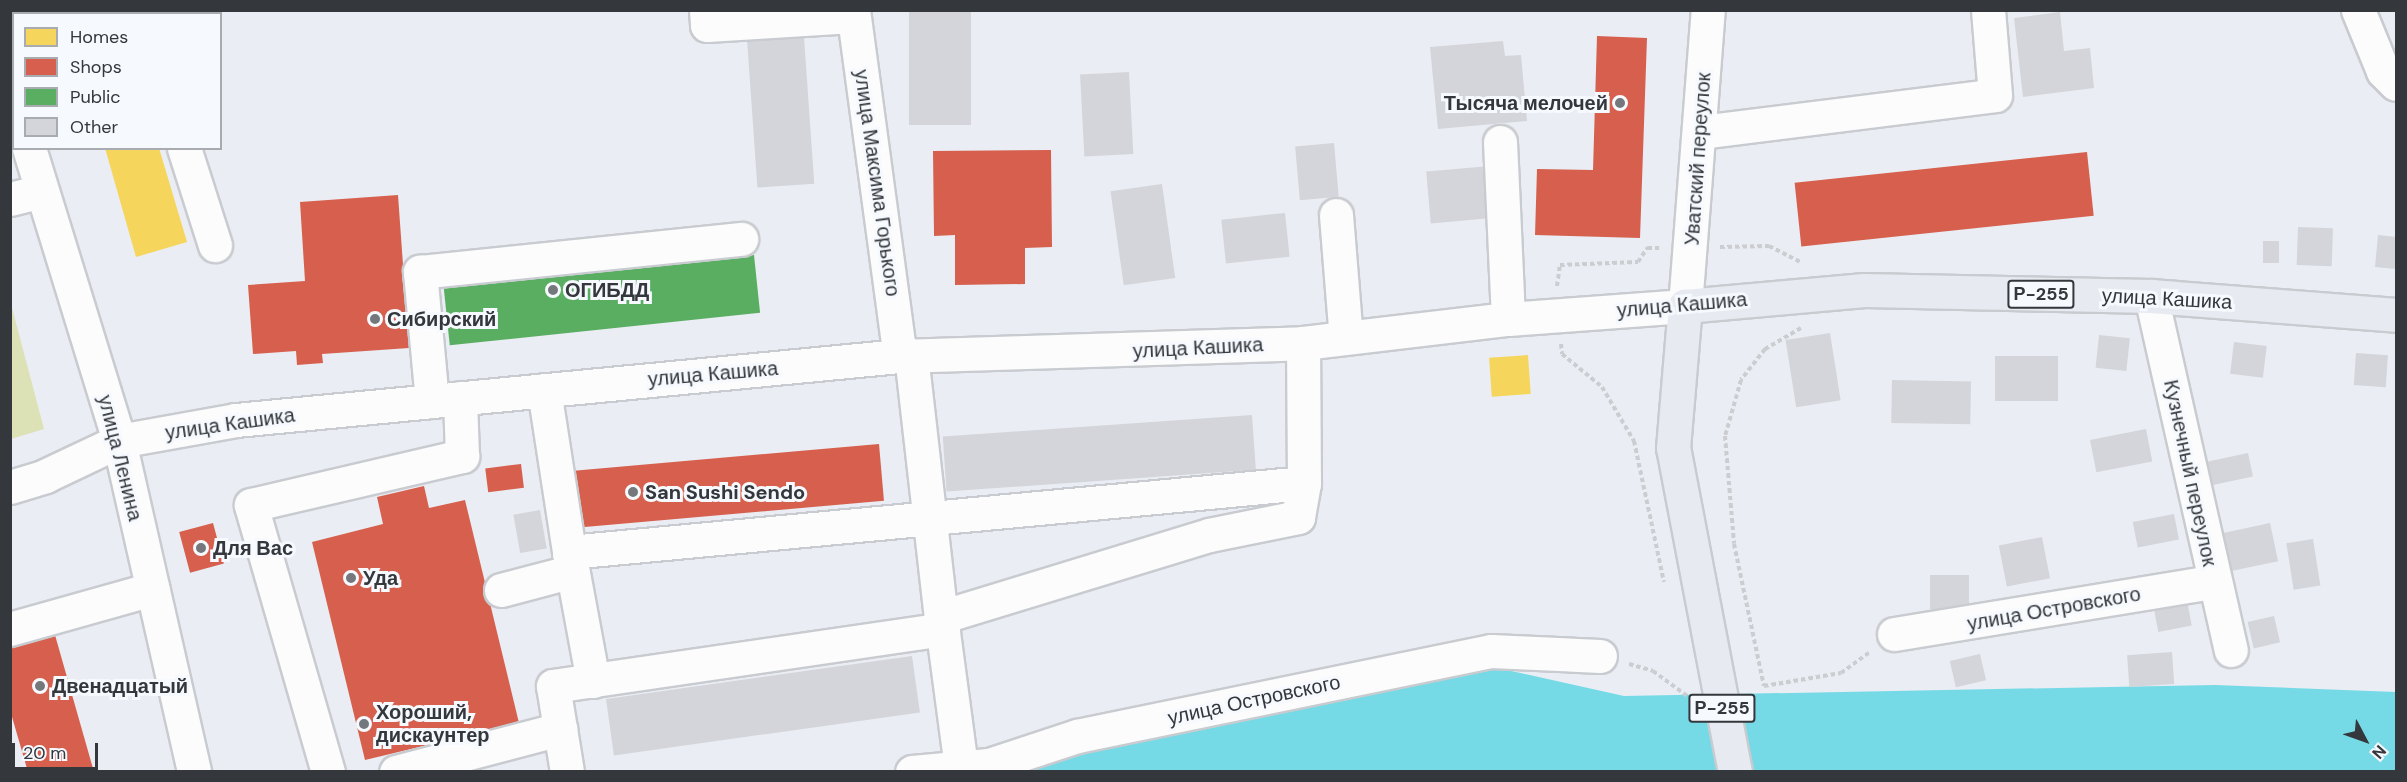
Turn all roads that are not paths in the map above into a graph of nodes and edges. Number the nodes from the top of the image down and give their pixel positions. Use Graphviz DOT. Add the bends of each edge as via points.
graph roads {
  1 [pos="706,10"];
  2 [pos="1708,10"];
  3 [pos="1988,10"];
  4 [pos="2358,10"];
  5 [pos="853,13"];
  6 [pos="2397,84"];
  7 [pos="1700,132"];
  8 [pos="1500,142"];
  9 [pos="28,150"];
  10 [pos="185,150"];
  11 [pos="26,195"];
  12 [pos="1336,215"];
  13 [pos="741,239"];
  14 [pos="215,245"];
  15 [pos="2151,296"];
  16 [pos="1685,306"];
  17 [pos="2397,315"];
  18 [pos="1508,319"];
  19 [pos="1346,338"];
  20 [pos="1303,343"];
  21 [pos="906,356"];
  22 [pos="544,390"];
  23 [pos="446,399"];
  24 [pos="118,441"];
  25 [pos="1304,483"];
  26 [pos="10,487"];
  27 [pos="929,516"];
  28 [pos="571,562"];
  29 [pos="2214,582"];
  30 [pos="152,589"];
  31 [pos="501,590"];
  32 [pos="942,623"];
  33 [pos="10,629"];
  34 [pos="1894,634"];
  35 [pos="2231,650"];
  36 [pos="1600,656"];
  37 [pos="592,681"];
  38 [pos="560,729"];
  39 [pos="961,767"];
  40 [pos="194,771"];
  41 [pos="328,771"];
  42 [pos="396,771"];
  43 [pos="567,771"];
  44 [pos="912,771"];
  45 [pos="1735,771"];
  1 -- 5 [label="street" via="707,26"];
  2 -- 7 [label="street, Уватский переулок"];
  3 -- 7 [label="street" via="1995,95"];
  4 -- 6 [label="street" via="2383,71"];
  5 -- 21 [label="street, улица Максима Горького"];
  7 -- 16 [label="street, Уватский переулок"];
  8 -- 18 [label="street"];
  9 -- 11 [label="street, улица Ленина"];
  10 -- 14 [label="street"];
  11 -- 24 [label="street, улица Ленина"];
  12 -- 19 [label="street"];
  13 -- 23 [label="street" via="420,272"];
  15 -- 16 [label="highway, улица Кашика / Р-255" via="1864,290 1808,279"];
  15 -- 17 [label="highway, улица Кашика / Р-255"];
  15 -- 29 [label="street, Кузнечный переулок"];
  16 -- 18 [label="street, улица Кашика"];
  16 -- 45 [label="highway, Р-255" via="1673,448"];
  18 -- 19 [label="street, улица Кашика"];
  19 -- 20 [label="street, улица Кашика"];
  20 -- 21 [label="street, улица Кашика"];
  20 -- 25 [label="street"];
  21 -- 22 [label="street, улица Кашика"];
  21 -- 27 [label="street, улица Максима Горького"];
  22 -- 23 [label="street, улица Кашика"];
  22 -- 28 [label="street"];
  23 -- 24 [label="street, улица Кашика" via="236,420"];
  23 -- 41 [label="street" via="462,456 251,505"];
  24 -- 26 [label="street, улица Кашика" via="45,476"];
  24 -- 30 [label="street, улица Ленина"];
  25 -- 27 [label="street"];
  25 -- 32 [label="street" via="1298,517 1209,535"];
  27 -- 28 [label="street"];
  27 -- 32 [label="street, улица Максима Горького"];
  28 -- 31 [label="street"];
  28 -- 37 [label="street"];
  29 -- 34 [label="street, улица Островского"];
  29 -- 35 [label="street, Кузнечный переулок"];
  30 -- 33 [label="street"];
  30 -- 40 [label="street, улица Ленина"];
  32 -- 37 [label="street"];
  32 -- 39 [label="street, улица Максима Горького"];
  36 -- 39 [label="street, улица Островского" via="1491,651 1077,736 989,765"];
  37 -- 38 [label="street" via="553,687"];
  38 -- 42 [label="street"];
  38 -- 43 [label="street"];
  39 -- 44 [label="street, улица Островского"];
}
